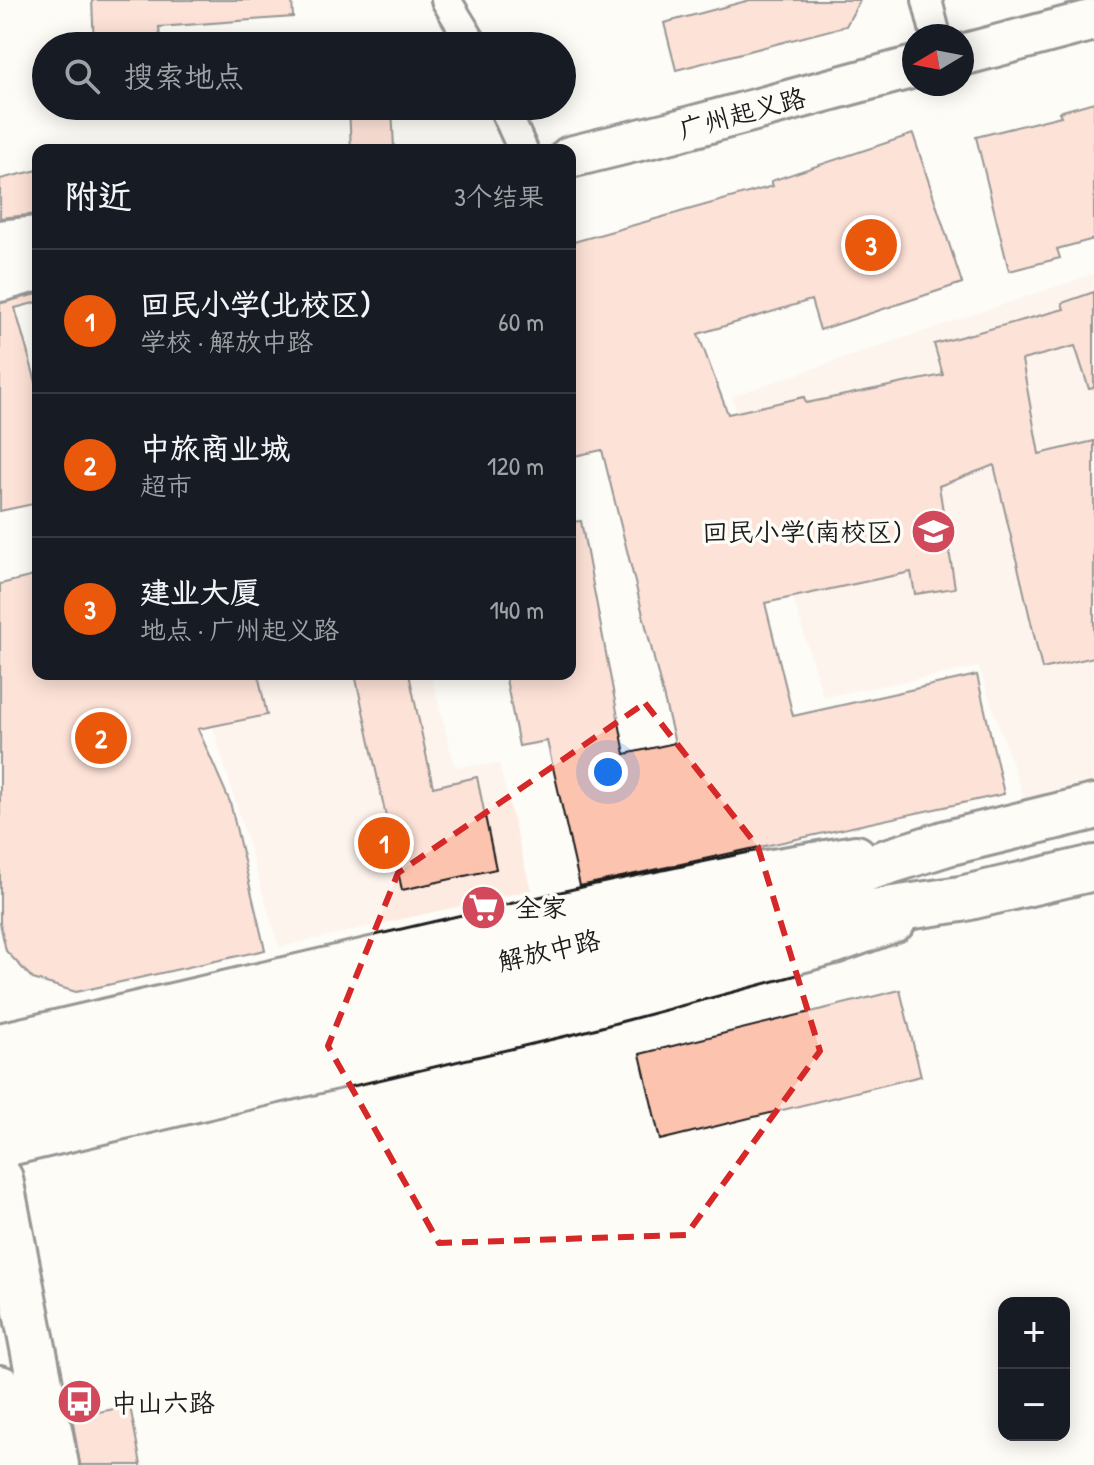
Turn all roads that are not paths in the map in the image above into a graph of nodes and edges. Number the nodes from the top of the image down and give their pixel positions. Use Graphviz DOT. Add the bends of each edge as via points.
graph roads {
  1 [pos="446,0"];
  2 [pos="927,0"];
  3 [pos="1094,20"];
  4 [pos="933,24"];
  5 [pos="465,32"];
  6 [pos="974,52"];
  7 [pos="902,70"];
  8 [pos="509,120"];
  9 [pos="520,144"];
  10 [pos="576,156"];
  11 [pos="32,238"];
  12 [pos="0,241"];
  13 [pos="32,272"];
  14 [pos="0,281"];
  15 [pos="1094,807"];
  16 [pos="947,843"];
  17 [pos="1094,868"];
  18 [pos="961,899"];
  19 [pos="430,995"];
  20 [pos="0,1044"];
  21 [pos="0,1077"];
  22 [pos="0,1110"];
  23 [pos="0,1147"];
  24 [pos="0,1179"];
  25 [pos="1,1398"];
  26 [pos="16,1465"];
  27 [pos="56,1465"];
  1 -- 5 [label="street"];
  2 -- 4 [label="street"];
  3 -- 6 [label="main road"];
  7 -- 10 [label="main road, 广州起义路"];
  8 -- 9 [label="street"];
  11 -- 12 [label="main road"];
  13 -- 14 [label="main road"];
  15 -- 16 [label="main road, 解放中路"];
  16 -- 19 [label="main road, 解放中路"];
  16 -- 20 [label="main road" via="798,864 600,905"];
  17 -- 18 [label="main road, 解放中路"];
  18 -- 19 [label="main road, 解放中路"];
  18 -- 23 [label="main road" via="834,943 620,1001"];
  19 -- 21 [label="main road, 解放中路"];
  19 -- 22 [label="main road, 解放中路"];
  24 -- 27 [label="main road"];
  25 -- 26 [label="main road"];
}
